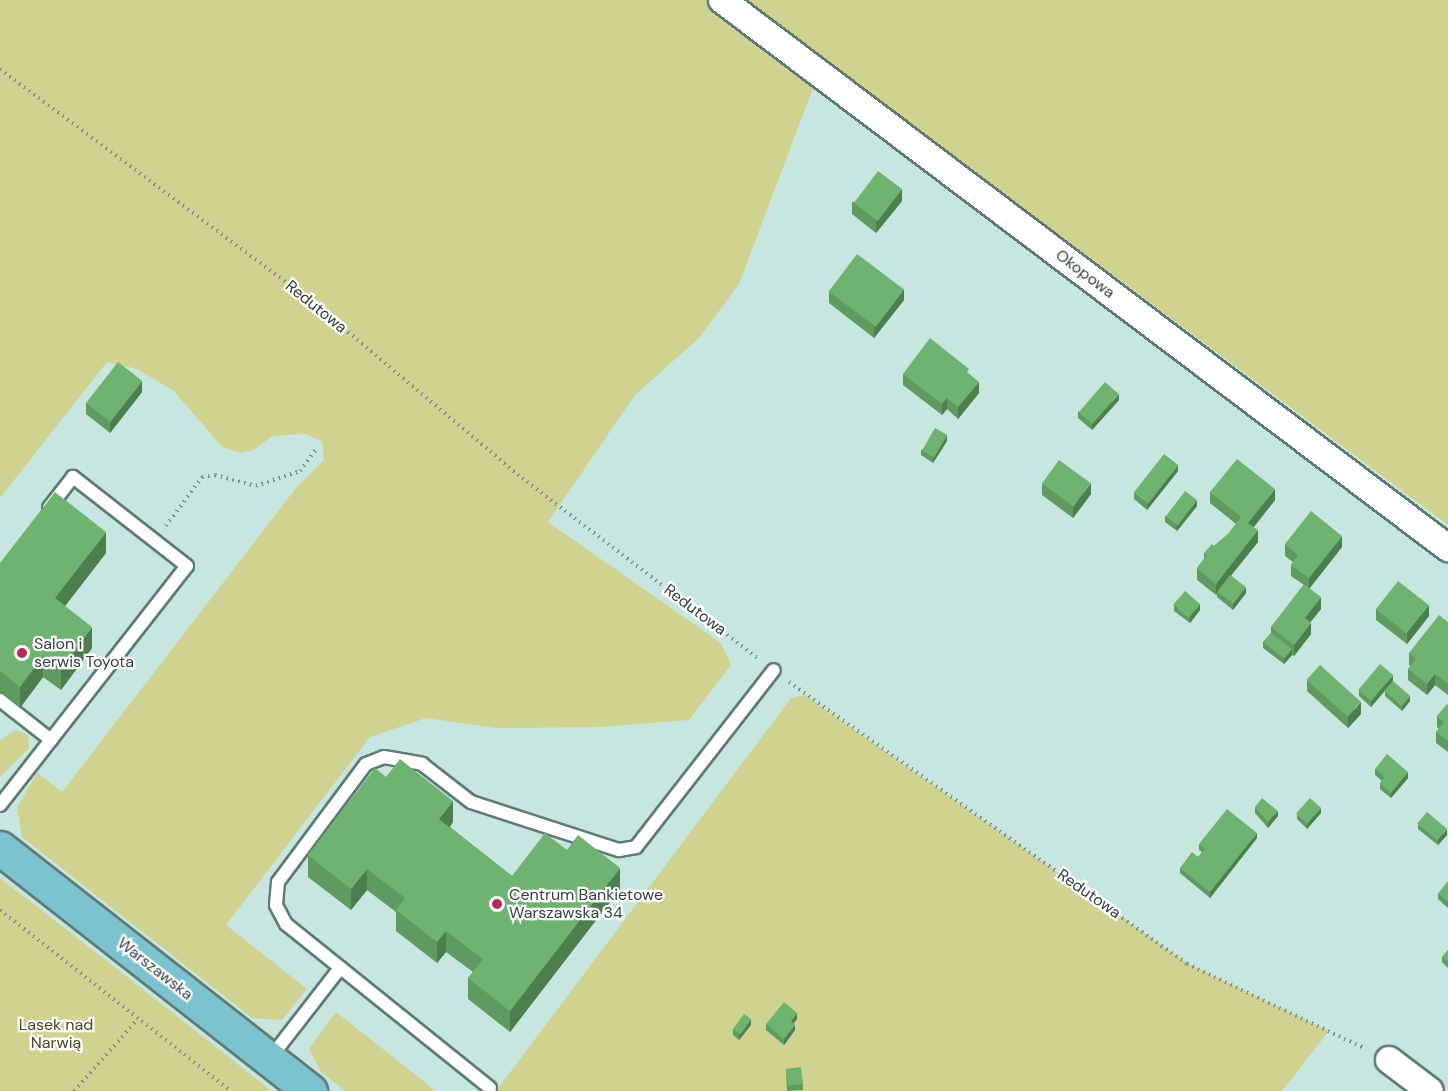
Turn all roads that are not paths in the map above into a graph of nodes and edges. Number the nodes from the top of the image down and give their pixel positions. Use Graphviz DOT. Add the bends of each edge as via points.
graph roads {
  1 [pos="722,0"];
  2 [pos="37,524"];
  3 [pos="1448,549"];
  4 [pos="774,670"];
  5 [pos="0,700"];
  6 [pos="51,740"];
  7 [pos="0,805"];
  8 [pos="0,848"];
  9 [pos="339,968"];
  10 [pos="270,1060"];
  11 [pos="1389,1060"];
  12 [pos="490,1088"];
  13 [pos="310,1091"];
  14 [pos="1430,1091"];
  1 -- 3 [label="street, Okopowa"];
  2 -- 6 [label="lane" via="73,477 187,566"];
  4 -- 9 [label="lane" via="643,841 627,851 471,802 428,768 407,758 384,757 366,764 278,882 275,893 286,924"];
  5 -- 6 [label="lane"];
  6 -- 7 [label="lane"];
  8 -- 10 [label="main road, Warszawska"];
  9 -- 10 [label="lane"];
  9 -- 12 [label="lane"];
  10 -- 13 [label="main road, Warszawska"];
  11 -- 14 [label="street"];
}
